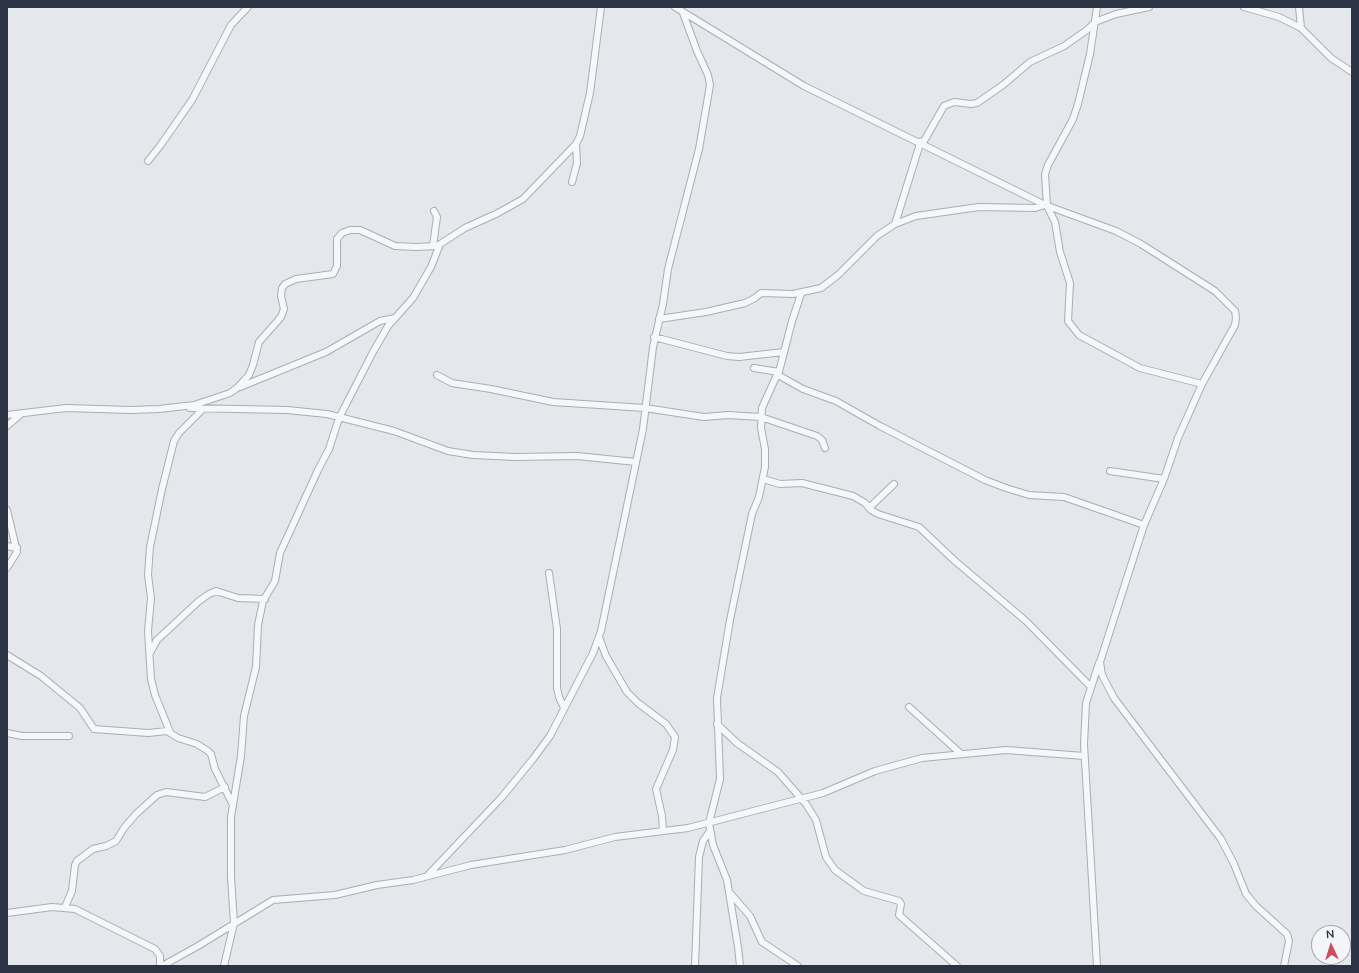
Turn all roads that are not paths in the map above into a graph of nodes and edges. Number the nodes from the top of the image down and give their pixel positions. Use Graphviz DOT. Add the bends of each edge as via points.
graph roads {
  1 [pos="248,7"];
  2 [pos="601,7"];
  3 [pos="675,7"];
  4 [pos="1097,7"];
  5 [pos="1149,7"];
  6 [pos="1244,7"];
  7 [pos="1299,7"];
  8 [pos="683,13"];
  9 [pos="1095,22"];
  10 [pos="1301,28"];
  11 [pos="1352,72"];
  12 [pos="919,142"];
  13 [pos="576,144"];
  14 [pos="148,161"];
  15 [pos="572,182"];
  16 [pos="1046,206"];
  17 [pos="434,212"];
  18 [pos="895,224"];
  19 [pos="440,244"];
  20 [pos="433,246"];
  21 [pos="801,294"];
  22 [pos="395,318"];
  23 [pos="659,319"];
  24 [pos="654,337"];
  25 [pos="784,352"];
  26 [pos="754,368"];
  27 [pos="778,373"];
  28 [pos="437,375"];
  29 [pos="1202,384"];
  30 [pos="237,388"];
  31 [pos="174,407"];
  32 [pos="202,408"];
  33 [pos="645,408"];
  34 [pos="22,413"];
  35 [pos="7,415"];
  36 [pos="761,417"];
  37 [pos="339,418"];
  38 [pos="7,426"];
  39 [pos="825,448"];
  40 [pos="636,462"];
  41 [pos="1110,471"];
  42 [pos="763,479"];
  43 [pos="1164,479"];
  44 [pos="894,484"];
  45 [pos="869,508"];
  46 [pos="7,510"];
  47 [pos="1144,525"];
  48 [pos="7,546"];
  49 [pos="17,548"];
  50 [pos="7,568"];
  51 [pos="549,573"];
  52 [pos="265,599"];
  53 [pos="600,637"];
  54 [pos="7,655"];
  55 [pos="150,655"];
  56 [pos="1100,662"];
  57 [pos="1091,687"];
  58 [pos="909,706"];
  59 [pos="564,708"];
  60 [pos="717,724"];
  61 [pos="170,732"];
  62 [pos="8,733"];
  63 [pos="69,736"];
  64 [pos="960,753"];
  65 [pos="1084,756"];
  66 [pos="225,787"];
  67 [pos="802,799"];
  68 [pos="233,805"];
  69 [pos="709,823"];
  70 [pos="662,830"];
  71 [pos="710,831"];
  72 [pos="428,875"];
  73 [pos="730,893"];
  74 [pos="64,907"];
  75 [pos="7,909"];
  76 [pos="10,912"];
  77 [pos="234,923"];
  78 [pos="161,966"];
  79 [pos="224,966"];
  80 [pos="695,966"];
  81 [pos="740,966"];
  82 [pos="798,966"];
  83 [pos="957,966"];
  84 [pos="1097,966"];
  85 [pos="1284,966"];
  1 -- 14 [label="street" via="231,25 192,100"];
  2 -- 13 [label="street" via="590,93 584,123"];
  3 -- 8 [label="street"];
  4 -- 9 [label="street"];
  5 -- 9 [label="street" via="1116,14"];
  6 -- 10 [label="street" via="1280,17"];
  7 -- 10 [label="street"];
  8 -- 12 [label="street" via="804,86"];
  8 -- 23 [label="street" via="710,85 699,149 668,269"];
  9 -- 12 [label="street" via="1064,46 1030,62 980,102 946,104 924,141"];
  9 -- 16 [label="street" via="1090,54 1075,112 1046,170"];
  10 -- 11 [label="street" via="1331,58"];
  12 -- 16 [label="street"];
  12 -- 18 [label="street"];
  13 -- 15 [label="street"];
  13 -- 19 [label="street" via="523,199 465,228"];
  16 -- 18 [label="street" via="968,209 916,216"];
  16 -- 29 [label="street" via="1055,222 1060,252 1070,283 1070,326 1079,335 1099,347 1140,368"];
  16 -- 29 [label="street" via="1116,231 1141,244 1215,291 1228,303 1236,313 1235,325"];
  17 -- 20 [label="street" via="437,217"];
  18 -- 21 [label="street" via="877,236 832,281 821,288"];
  19 -- 20 [label="street"];
  19 -- 22 [label="street" via="431,267 413,298"];
  20 -- 30 [label="street" via="395,246 360,230 342,233 337,239 337,266 333,274 296,280 282,288 284,309 281,317 262,337 251,371"];
  21 -- 23 [label="street" via="761,293 746,303"];
  21 -- 25 [label="street"];
  22 -- 30 [label="street" via="380,321 326,352"];
  22 -- 37 [label="street" via="373,352"];
  23 -- 24 [label="street"];
  24 -- 25 [label="street" via="727,356"];
  24 -- 33 [label="street"];
  25 -- 27 [label="street"];
  26 -- 27 [label="street"];
  27 -- 36 [label="street" via="764,402"];
  27 -- 47 [label="street" via="803,389 848,407 880,426 1006,488 1029,495 1064,497"];
  28 -- 33 [label="street" via="452,384 553,402"];
  29 -- 43 [label="street" via="1178,438"];
  30 -- 31 [label="street" via="230,393 194,405"];
  31 -- 32 [label="street"];
  31 -- 34 [label="street" via="131,410 66,408"];
  32 -- 37 [label="street" via="287,410 327,414"];
  32 -- 55 [label="street" via="174,441 162,489 150,547"];
  33 -- 36 [label="street" via="704,417"];
  33 -- 40 [label="street"];
  34 -- 35 [label="street"];
  34 -- 38 [label="street"];
  36 -- 39 [label="street" via="817,436"];
  36 -- 42 [label="street" via="765,458"];
  37 -- 40 [label="street" via="394,431 459,453 515,457 577,456"];
  37 -- 52 [label="street" via="329,449 280,553 275,581"];
  40 -- 53 [label="street"];
  41 -- 43 [label="street"];
  42 -- 45 [label="street" via="780,484 802,483 853,496 866,503"];
  42 -- 60 [label="street" via="752,514 720,673"];
  43 -- 47 [label="street"];
  44 -- 45 [label="street"];
  45 -- 57 [label="street" via="878,514 906,522 924,531 955,561 1026,620"];
  46 -- 49 [label="street"];
  47 -- 56 [label="street"];
  48 -- 49 [label="street"];
  49 -- 50 [label="street" via="17,555"];
  51 -- 59 [label="street" via="557,629 557,688"];
  52 -- 55 [label="street" via="238,598 216,591 209,594 157,640"];
  52 -- 68 [label="street" via="258,625 254,678 244,716"];
  53 -- 59 [label="street"];
  53 -- 70 [label="street" via="610,663 627,692 666,724 675,737 673,750 656,789 662,816"];
  54 -- 61 [label="street" via="41,676 80,708 94,729"];
  55 -- 61 [label="street" via="153,689"];
  56 -- 57 [label="street"];
  56 -- 85 [label="street" via="1102,675 1114,698 1221,839 1246,894 1287,934 1289,942"];
  57 -- 65 [label="street" via="1085,712"];
  58 -- 64 [label="street"];
  59 -- 72 [label="street" via="550,736 521,776 468,836"];
  60 -- 67 [label="street" via="737,743 778,772"];
  60 -- 69 [label="street" via="720,779"];
  61 -- 66 [label="street" via="208,750"];
  62 -- 63 [label="street"];
  64 -- 65 [label="street" via="1025,750"];
  64 -- 67 [label="street" via="903,762"];
  65 -- 84 [label="street"];
  66 -- 68 [label="street"];
  66 -- 74 [label="street" via="205,797 166,792 157,795 136,814 116,841 93,849 77,861 72,891"];
  67 -- 69 [label="street" via="769,805"];
  67 -- 83 [label="street" via="816,820 826,857 835,870 864,891 899,901 899,915"];
  68 -- 77 [label="street" via="230,877"];
  69 -- 70 [label="street"];
  69 -- 71 [label="street"];
  70 -- 72 [label="street" via="609,838 565,850 471,865"];
  71 -- 73 [label="street"];
  71 -- 80 [label="street" via="703,841 699,856"];
  72 -- 77 [label="street" via="335,895 273,900"];
  73 -- 81 [label="street"];
  73 -- 82 [label="street" via="750,916 762,942"];
  74 -- 76 [label="street"];
  74 -- 78 [label="street" via="75,909 156,949"];
  75 -- 76 [label="street"];
  77 -- 78 [label="street"];
  77 -- 79 [label="street"];
}
